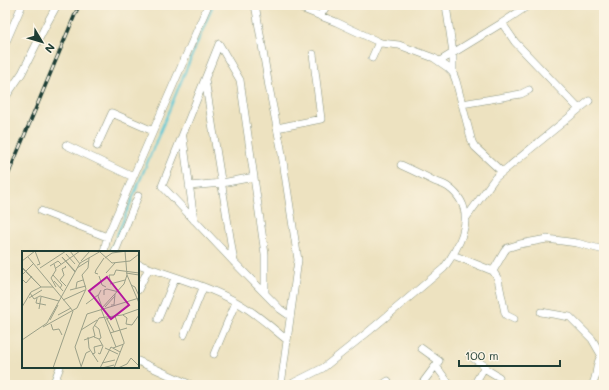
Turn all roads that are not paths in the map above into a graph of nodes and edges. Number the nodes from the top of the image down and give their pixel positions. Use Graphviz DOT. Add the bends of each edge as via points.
graph roads {
  1 [pos="22,5"];
  2 [pos="57,5"];
  3 [pos="208,5"];
  4 [pos="255,5"];
  5 [pos="293,5"];
  6 [pos="326,5"];
  7 [pos="446,5"];
  8 [pos="529,5"];
  9 [pos="320,16"];
  10 [pos="502,23"];
  11 [pos="379,42"];
  12 [pos="5,44"];
  13 [pos="453,53"];
  14 [pos="313,54"];
  15 [pos="372,58"];
  16 [pos="440,61"];
  17 [pos="453,73"];
  18 [pos="205,79"];
  19 [pos="529,90"];
  20 [pos="5,98"];
  21 [pos="589,101"];
  22 [pos="462,104"];
  23 [pos="579,109"];
  24 [pos="277,128"];
  25 [pos="153,131"];
  26 [pos="182,136"];
  27 [pos="66,145"];
  28 [pos="97,146"];
  29 [pos="401,165"];
  30 [pos="502,172"];
  31 [pos="134,176"];
  32 [pos="254,177"];
  33 [pos="222,182"];
  34 [pos="189,186"];
  35 [pos="138,196"];
  36 [pos="41,211"];
  37 [pos="466,218"];
  38 [pos="194,220"];
  39 [pos="107,238"];
  40 [pos="604,250"];
  41 [pos="104,251"];
  42 [pos="115,251"];
  43 [pos="453,255"];
  44 [pos="234,262"];
  45 [pos="139,264"];
  46 [pos="149,268"];
  47 [pos="493,270"];
  48 [pos="175,278"];
  49 [pos="139,288"];
  50 [pos="203,288"];
  51 [pos="265,292"];
  52 [pos="236,302"];
  53 [pos="541,312"];
  54 [pos="290,316"];
  55 [pos="158,319"];
  56 [pos="514,319"];
  57 [pos="184,335"];
  58 [pos="287,340"];
  59 [pos="421,348"];
  60 [pos="214,354"];
  61 [pos="470,356"];
  62 [pos="604,358"];
  63 [pos="139,361"];
  64 [pos="436,366"];
  65 [pos="60,368"];
  66 [pos="484,368"];
  67 [pos="499,377"];
  68 [pos="53,385"];
  69 [pos="191,385"];
  70 [pos="281,385"];
  71 [pos="289,385"];
  72 [pos="421,385"];
  73 [pos="450,385"];
  74 [pos="474,385"];
  75 [pos="592,385"];
  1 -- 12 [label="street"];
  2 -- 20 [label="street" via="22,73"];
  3 -- 25 [label="street"];
  4 -- 24 [label="street"];
  5 -- 9 [label="street"];
  6 -- 9 [label="street"];
  7 -- 13 [label="street"];
  8 -- 10 [label="street"];
  9 -- 11 [label="street"];
  10 -- 13 [label="street"];
  10 -- 23 [label="street" via="515,42"];
  11 -- 15 [label="street"];
  11 -- 16 [label="street" via="399,45"];
  13 -- 16 [label="street"];
  13 -- 17 [label="street"];
  14 -- 24 [label="street" via="321,119"];
  16 -- 17 [label="street"];
  17 -- 22 [label="street"];
  18 -- 26 [label="street"];
  18 -- 32 [label="street" via="219,44 240,80"];
  18 -- 33 [label="street"];
  19 -- 22 [label="street" via="521,94"];
  21 -- 23 [label="street"];
  22 -- 30 [label="street" via="472,142"];
  23 -- 30 [label="street"];
  24 -- 54 [label="street" via="298,260"];
  25 -- 28 [label="street" via="112,113"];
  25 -- 31 [label="street"];
  26 -- 34 [label="street"];
  26 -- 38 [label="street" via="162,186"];
  27 -- 31 [label="street"];
  29 -- 37 [label="street" via="448,187 464,204"];
  30 -- 37 [label="street"];
  31 -- 39 [label="street"];
  32 -- 33 [label="street"];
  32 -- 51 [label="street" via="265,254"];
  33 -- 34 [label="street"];
  33 -- 44 [label="street"];
  34 -- 38 [label="street"];
  35 -- 42 [label="street"];
  36 -- 39 [label="street"];
  37 -- 43 [label="street"];
  38 -- 44 [label="street"];
  39 -- 41 [label="street"];
  40 -- 47 [label="street" via="577,242 547,239 507,248"];
  43 -- 47 [label="street"];
  43 -- 71 [label="street" via="444,268 323,368"];
  44 -- 51 [label="street"];
  45 -- 46 [label="street"];
  46 -- 48 [label="street"];
  46 -- 49 [label="street"];
  47 -- 56 [label="street" via="499,284 504,312"];
  48 -- 50 [label="street"];
  48 -- 55 [label="street"];
  50 -- 52 [label="street"];
  50 -- 57 [label="street"];
  51 -- 54 [label="street"];
  52 -- 58 [label="street"];
  52 -- 60 [label="street"];
  53 -- 62 [label="street" via="570,317 592,339"];
  54 -- 58 [label="street"];
  58 -- 70 [label="street"];
  59 -- 64 [label="street" via="439,361"];
  61 -- 66 [label="street" via="485,366"];
  62 -- 75 [label="street" via="600,358 597,364 596,379"];
  63 -- 69 [label="street"];
  64 -- 72 [label="street"];
  64 -- 73 [label="street"];
  65 -- 68 [label="street"];
  66 -- 67 [label="street"];
  66 -- 74 [label="street"];
}
